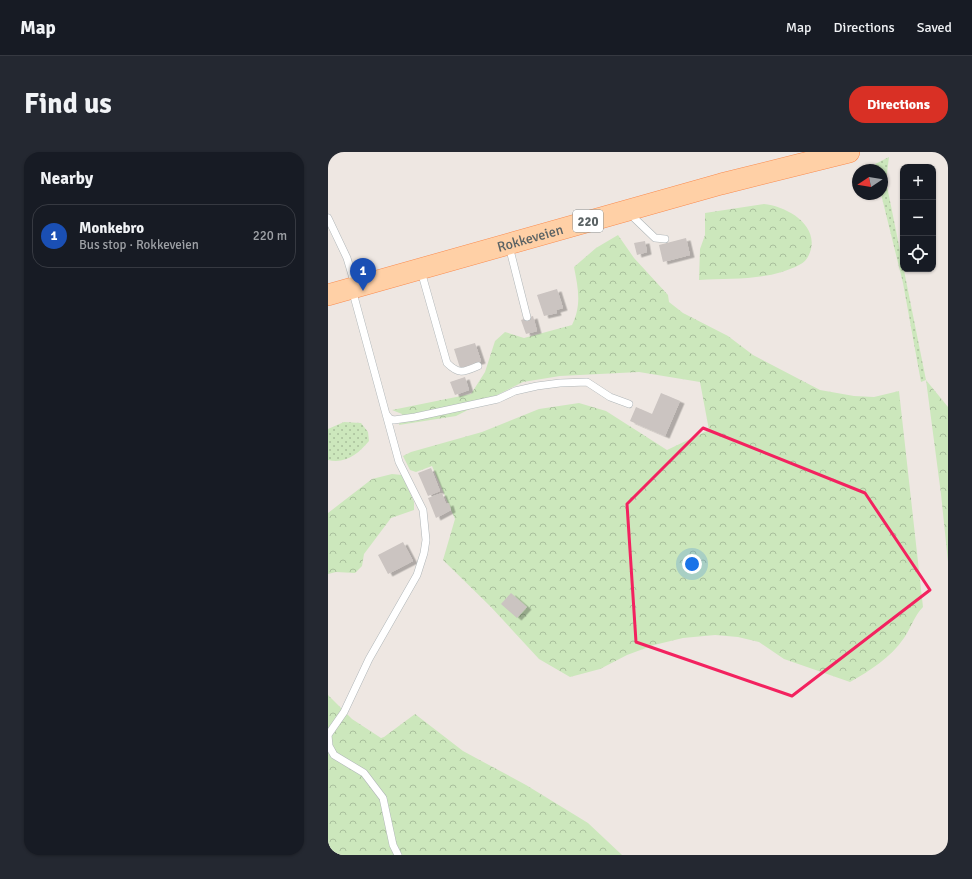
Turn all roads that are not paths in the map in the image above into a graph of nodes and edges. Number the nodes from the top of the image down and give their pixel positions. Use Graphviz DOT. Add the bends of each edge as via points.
graph roads {
  1 [pos="849,152"];
  2 [pos="626,210"];
  3 [pos="328,218"];
  4 [pos="666,239"];
  5 [pos="508,244"];
  6 [pos="421,269"];
  7 [pos="354,288"];
  8 [pos="328,295"];
  9 [pos="527,317"];
  10 [pos="478,366"];
  11 [pos="629,404"];
  12 [pos="384,412"];
  13 [pos="398,855"];
  1 -- 2 [label="main road, Rokkeveien / 220"];
  2 -- 4 [label="lane" via="655,238"];
  2 -- 5 [label="main road, Rokkeveien / 220"];
  3 -- 7 [label="lane" via="347,258"];
  5 -- 6 [label="main road, Rokkeveien / 220"];
  5 -- 9 [label="lane"];
  6 -- 7 [label="main road, Rokkeveien / 220"];
  6 -- 10 [label="lane" via="447,363 454,370 464,372"];
  7 -- 8 [label="main road, Rokkeveien / 220"];
  7 -- 12 [label="lane"];
  11 -- 12 [label="lane" via="610,397 587,382 537,386 515,391 498,399 415,417 394,420"];
  12 -- 13 [label="lane" via="399,462 423,510 426,540 424,553 406,595 369,659 344,712 328,735 329,746 334,755 364,773 383,798 393,845"];
}
